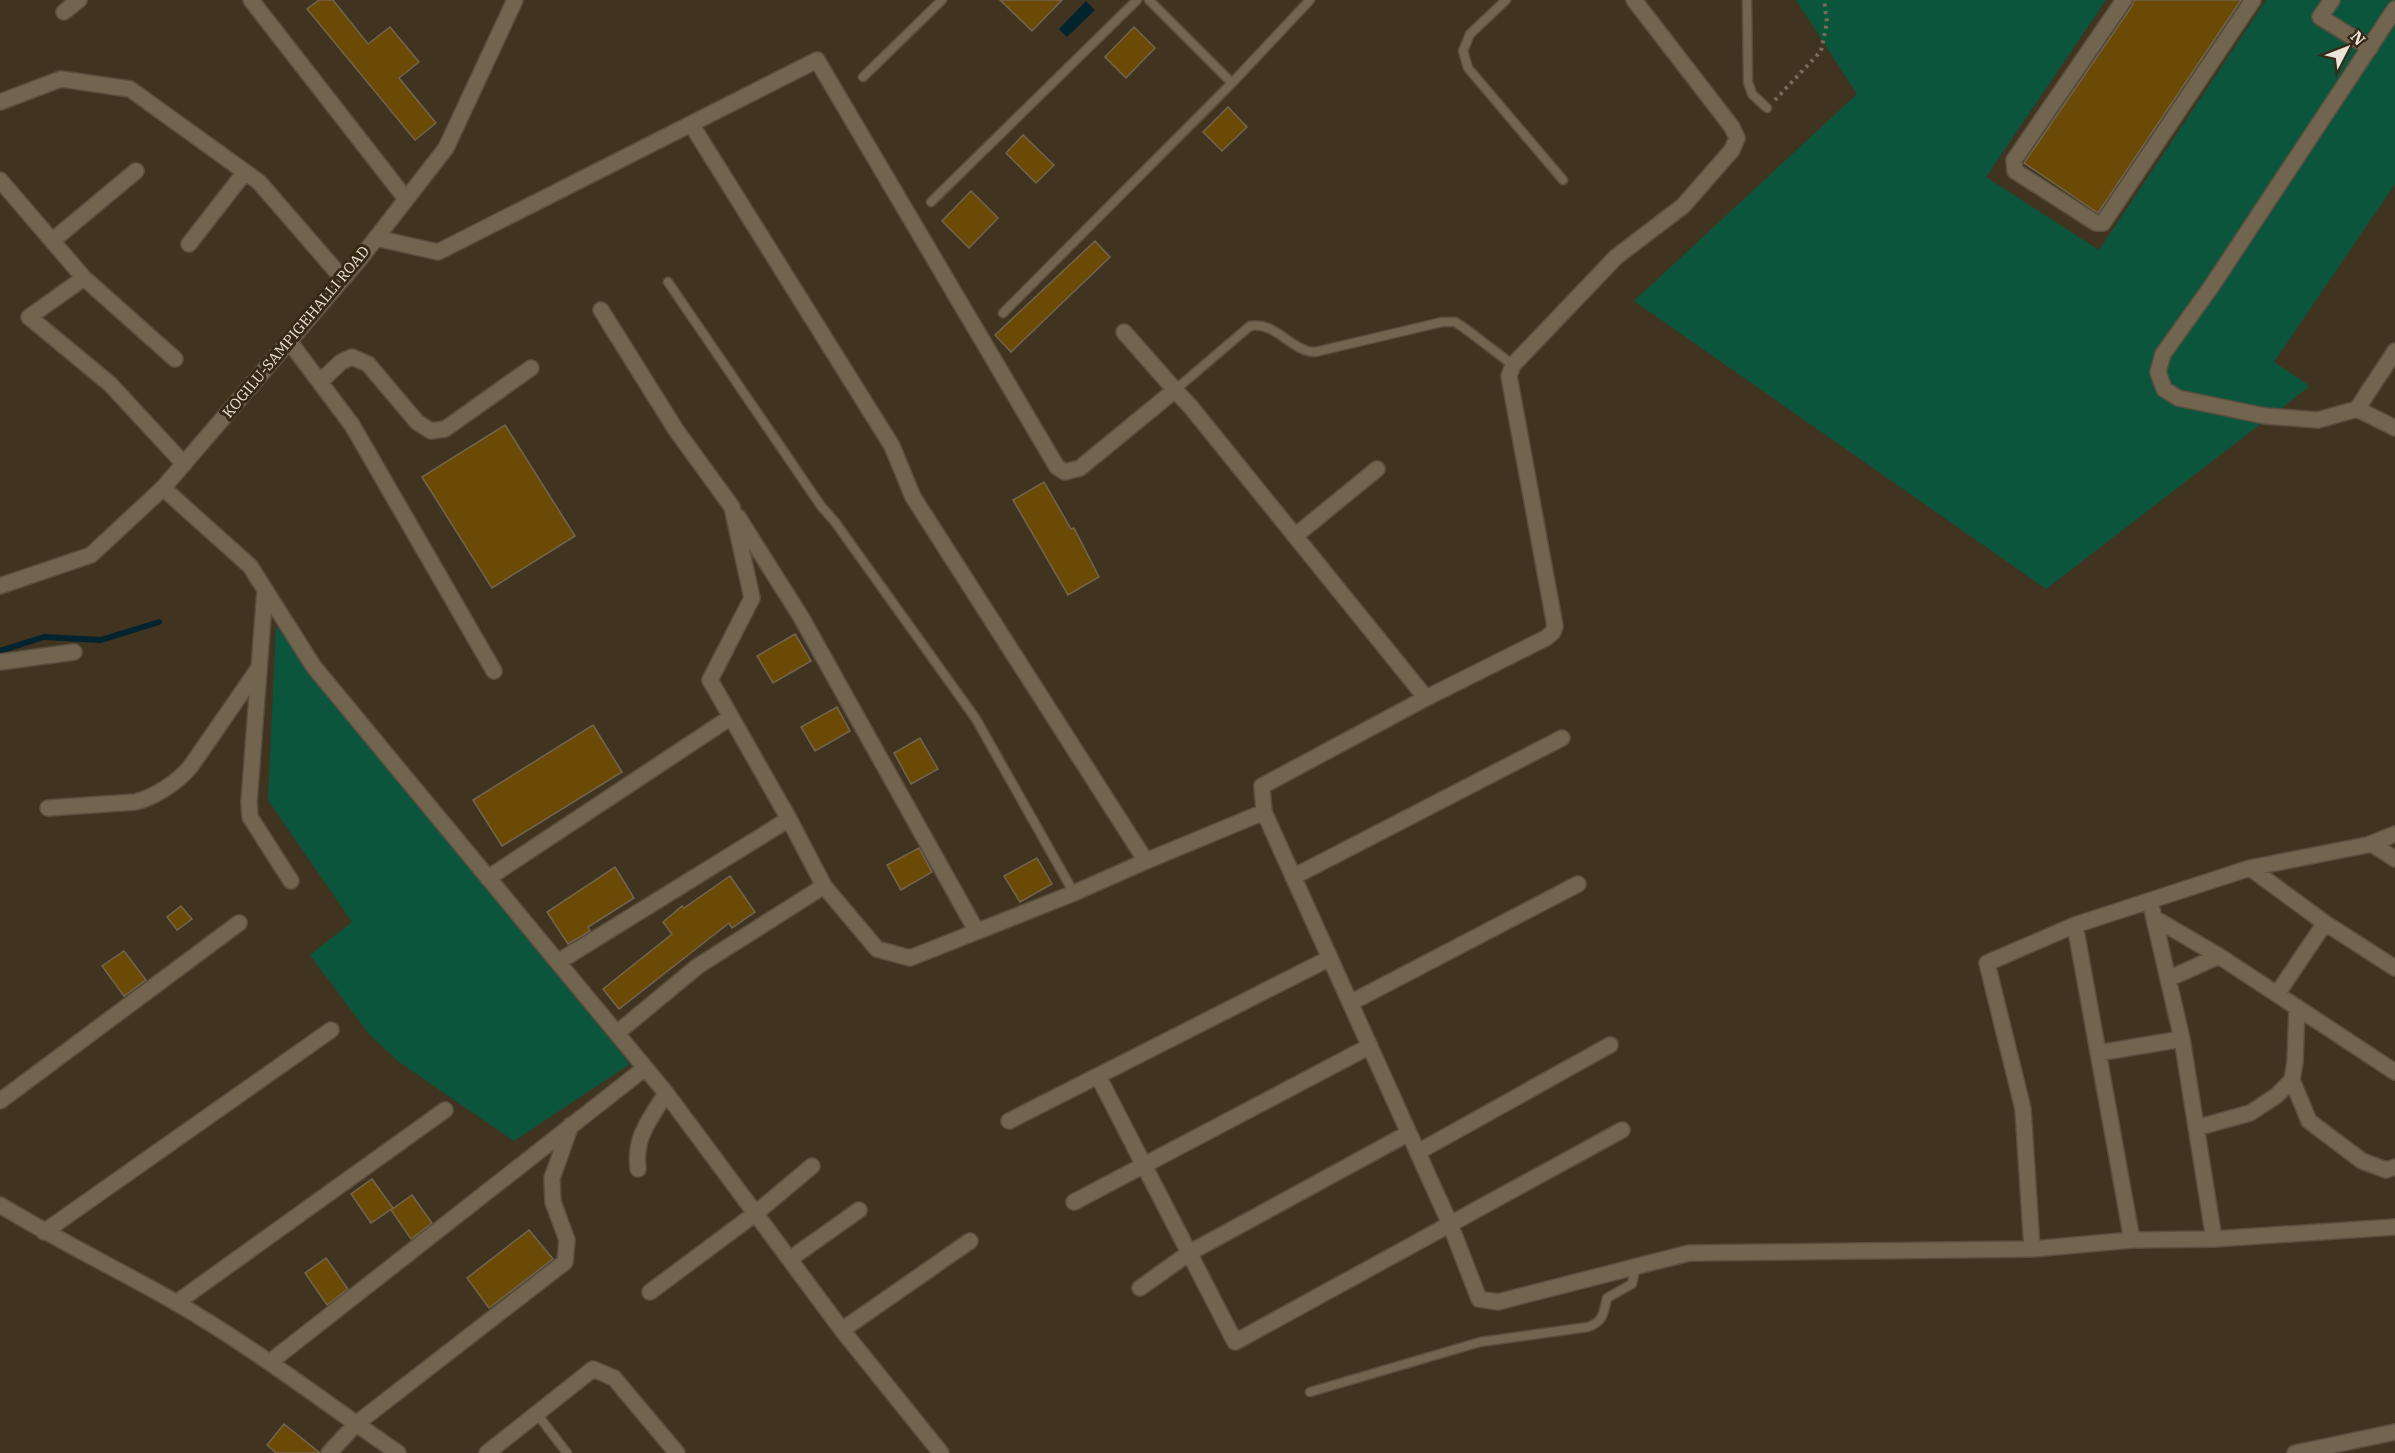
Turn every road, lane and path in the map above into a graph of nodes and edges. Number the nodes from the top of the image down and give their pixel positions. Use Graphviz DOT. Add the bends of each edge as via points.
graph roads {
  1 [pos="79,0"];
  2 [pos="251,0"];
  3 [pos="514,0"];
  4 [pos="942,0"];
  5 [pos="1137,0"];
  6 [pos="1149,0"];
  7 [pos="1310,0"];
  8 [pos="1506,0"];
  9 [pos="1634,0"];
  10 [pos="1747,0"];
  11 [pos="1824,0"];
  12 [pos="2124,0"];
  13 [pos="2253,0"];
  14 [pos="2332,0"];
  15 [pos="2395,9"];
  16 [pos="64,12"];
  17 [pos="2370,48"];
  18 [pos="863,77"];
  19 [pos="1232,83"];
  20 [pos="0,102"];
  21 [pos="1767,108"];
  22 [pos="691,124"];
  23 [pos="136,171"];
  24 [pos="245,172"];
  25 [pos="0,180"];
  26 [pos="1563,180"];
  27 [pos="406,199"];
  28 [pos="931,202"];
  29 [pos="376,238"];
  30 [pos="52,241"];
  31 [pos="189,244"];
  32 [pos="84,278"];
  33 [pos="343,279"];
  34 [pos="668,282"];
  35 [pos="601,310"];
  36 [pos="1003,313"];
  37 [pos="1124,332"];
  38 [pos="289,341"];
  39 [pos="2395,351"];
  40 [pos="175,359"];
  41 [pos="1513,365"];
  42 [pos="531,368"];
  43 [pos="320,382"];
  44 [pos="1175,390"];
  45 [pos="2357,409"];
  46 [pos="2395,428"];
  47 [pos="184,464"];
  48 [pos="1377,469"];
  49 [pos="163,488"];
  50 [pos="732,507"];
  51 [pos="1295,536"];
  52 [pos="0,585"];
  53 [pos="265,590"];
  54 [pos="74,652"];
  55 [pos="0,662"];
  56 [pos="259,667"];
  57 [pos="494,671"];
  58 [pos="1426,698"];
  59 [pos="731,717"];
  60 [pos="1562,738"];
  61 [pos="48,808"];
  62 [pos="1263,812"];
  63 [pos="789,819"];
  64 [pos="2395,834"];
  65 [pos="2370,844"];
  66 [pos="2395,859"];
  67 [pos="1146,861"];
  68 [pos="2250,868"];
  69 [pos="1293,877"];
  70 [pos="488,878"];
  71 [pos="291,881"];
  72 [pos="1578,884"];
  73 [pos="824,886"];
  74 [pos="1074,893"];
  75 [pos="2150,901"];
  76 [pos="2154,918"];
  77 [pos="239,923"];
  78 [pos="2325,923"];
  79 [pos="2075,925"];
  80 [pos="976,930"];
  81 [pos="2219,956"];
  82 [pos="1330,958"];
  83 [pos="558,962"];
  84 [pos="2395,968"];
  85 [pos="2168,979"];
  86 [pos="2277,994"];
  87 [pos="1350,1003"];
  88 [pos="2297,1007"];
  89 [pos="331,1030"];
  90 [pos="616,1033"];
  91 [pos="2182,1039"];
  92 [pos="1610,1045"];
  93 [pos="1370,1046"];
  94 [pos="2098,1053"];
  95 [pos="645,1068"];
  96 [pos="2395,1072"];
  97 [pos="1098,1076"];
  98 [pos="2292,1080"];
  99 [pos="666,1093"];
  100 [pos="0,1101"];
  101 [pos="445,1110"];
  102 [pos="1010,1121"];
  103 [pos="571,1125"];
  104 [pos="2196,1128"];
  105 [pos="1622,1130"];
  106 [pos="1409,1133"];
  107 [pos="1418,1152"];
  108 [pos="1144,1165"];
  109 [pos="812,1166"];
  110 [pos="2395,1167"];
  111 [pos="638,1169"];
  112 [pos="1074,1202"];
  113 [pos="0,1205"];
  114 [pos="859,1210"];
  115 [pos="756,1213"];
  116 [pos="1450,1224"];
  117 [pos="2395,1227"];
  118 [pos="44,1232"];
  119 [pos="2214,1239"];
  120 [pos="2132,1240"];
  121 [pos="970,1241"];
  122 [pos="2032,1249"];
  123 [pos="1189,1253"];
  124 [pos="790,1259"];
  125 [pos="1636,1265"];
  126 [pos="1140,1288"];
  127 [pos="650,1292"];
  128 [pos="176,1303"];
  129 [pos="842,1330"];
  130 [pos="270,1362"];
  131 [pos="1310,1392"];
  132 [pos="537,1413"];
  133 [pos="356,1424"];
  134 [pos="2395,1432"];
  135 [pos="329,1453"];
  136 [pos="398,1453"];
  137 [pos="487,1453"];
  138 [pos="567,1453"];
  139 [pos="677,1453"];
  140 [pos="941,1453"];
  141 [pos="2295,1453"];
  1 -- 16 [label="street"];
  2 -- 27 [label="street"];
  3 -- 27 [label="street, KOGILU-SAMPIGEHALLI ROAD" via="446,148"];
  4 -- 18 [label="lane"];
  5 -- 28 [label="lane"];
  6 -- 19 [label="lane"];
  7 -- 19 [label="lane"];
  8 -- 26 [label="lane" via="1470,34 1463,51 1468,69"];
  9 -- 41 [label="street" via="1737,138 1732,150 1683,206 1616,257"];
  10 -- 21 [label="lane" via="1748,82 1752,94"];
  11 -- 21 [label="path" via="1827,22 1821,51"];
  12 -- 13 [label="street" via="2014,160 2015,171 2103,223"];
  14 -- 17 [label="street" via="2320,17"];
  15 -- 17 [label="street"];
  17 -- 45 [label="street" via="2163,354 2158,372 2164,389 2178,398 2265,416 2318,420"];
  19 -- 36 [label="lane"];
  20 -- 24 [label="street" via="61,79 130,89"];
  22 -- 29 [label="street" via="438,252"];
  22 -- 44 [label="street" via="817,60 1057,467 1065,472 1080,468"];
  22 -- 67 [label="street" via="892,446 913,497"];
  23 -- 30 [label="street"];
  24 -- 31 [label="street"];
  24 -- 33 [label="street" via="259,182"];
  25 -- 30 [label="street"];
  27 -- 29 [label="street, KOGILU-SAMPIGEHALLI ROAD"];
  29 -- 33 [label="street, KOGILU-SAMPIGEHALLI ROAD"];
  30 -- 32 [label="street"];
  32 -- 40 [label="street"];
  32 -- 47 [label="street" via="29,317 110,384"];
  33 -- 38 [label="street, KOGILU-SAMPIGEHALLI ROAD"];
  34 -- 74 [label="lane" via="821,506 976,719"];
  35 -- 50 [label="street" via="676,430"];
  37 -- 44 [label="street"];
  38 -- 43 [label="street"];
  38 -- 47 [label="street, KOGILU-SAMPIGEHALLI ROAD"];
  39 -- 45 [label="street"];
  41 -- 44 [label="lane" via="1455,322 1315,352 1304,351 1259,324 1251,326"];
  41 -- 58 [label="street" via="1509,387 1555,626 1546,638"];
  42 -- 43 [label="street" via="445,429 430,431 417,422 368,364 352,357"];
  43 -- 57 [label="street" via="352,425"];
  44 -- 51 [label="street"];
  45 -- 46 [label="street"];
  47 -- 49 [label="street, KOGILU-SAMPIGEHALLI ROAD"];
  48 -- 51 [label="street"];
  49 -- 52 [label="street, KOGILU-SAMPIGEHALLI ROAD" via="91,555"];
  49 -- 53 [label="street" via="250,566"];
  50 -- 59 [label="street" via="752,598 711,680"];
  50 -- 80 [label="street" via="801,618"];
  51 -- 58 [label="street"];
  53 -- 56 [label="street"];
  53 -- 70 [label="street" via="314,667"];
  54 -- 55 [label="street"];
  56 -- 61 [label="street" via="179,778 142,801"];
  56 -- 71 [label="street" via="250,817"];
  58 -- 62 [label="street" via="1262,786"];
  59 -- 63 [label="street"];
  59 -- 70 [label="street"];
  60 -- 69 [label="street"];
  62 -- 67 [label="street"];
  62 -- 69 [label="street"];
  63 -- 73 [label="street"];
  63 -- 83 [label="street"];
  64 -- 65 [label="street"];
  65 -- 66 [label="street"];
  65 -- 68 [label="street"];
  67 -- 74 [label="street"];
  68 -- 75 [label="street"];
  68 -- 78 [label="street"];
  69 -- 82 [label="street"];
  70 -- 83 [label="street"];
  72 -- 87 [label="street"];
  73 -- 80 [label="street" via="877,949 910,958"];
  73 -- 90 [label="street" via="698,966"];
  74 -- 80 [label="street"];
  75 -- 76 [label="street"];
  75 -- 79 [label="street"];
  76 -- 81 [label="street"];
  76 -- 85 [label="street"];
  77 -- 100 [label="street"];
  78 -- 84 [label="street"];
  78 -- 86 [label="street"];
  79 -- 94 [label="street"];
  79 -- 122 [label="street" via="1987,963 2024,1109"];
  81 -- 85 [label="street"];
  81 -- 86 [label="street"];
  82 -- 87 [label="street"];
  82 -- 97 [label="street"];
  83 -- 90 [label="street"];
  85 -- 91 [label="street"];
  86 -- 88 [label="street"];
  87 -- 93 [label="street"];
  88 -- 96 [label="street"];
  88 -- 98 [label="street"];
  89 -- 118 [label="street"];
  90 -- 95 [label="street"];
  91 -- 94 [label="street"];
  91 -- 104 [label="street"];
  92 -- 107 [label="street"];
  93 -- 106 [label="street"];
  93 -- 108 [label="street"];
  94 -- 120 [label="street"];
  95 -- 99 [label="street"];
  95 -- 103 [label="street"];
  97 -- 102 [label="street"];
  97 -- 108 [label="street"];
  98 -- 104 [label="street" via="2250,1113"];
  98 -- 110 [label="street" via="2309,1121 2362,1161 2386,1170"];
  99 -- 111 [label="street" via="640,1134"];
  99 -- 115 [label="street"];
  101 -- 128 [label="street"];
  103 -- 130 [label="street"];
  103 -- 133 [label="street" via="552,1178 553,1202 567,1240 566,1262"];
  104 -- 119 [label="street"];
  105 -- 116 [label="street"];
  106 -- 107 [label="street"];
  106 -- 123 [label="street"];
  107 -- 116 [label="street"];
  108 -- 112 [label="street"];
  108 -- 123 [label="street"];
  109 -- 115 [label="street"];
  113 -- 118 [label="street"];
  114 -- 124 [label="street"];
  115 -- 124 [label="street"];
  115 -- 127 [label="street"];
  116 -- 123 [label="street" via="1235,1342"];
  116 -- 125 [label="street" via="1479,1299 1488,1302"];
  117 -- 119 [label="street"];
  118 -- 128 [label="street"];
  119 -- 120 [label="street"];
  120 -- 122 [label="street"];
  121 -- 129 [label="street"];
  122 -- 125 [label="street" via="1697,1252"];
  123 -- 126 [label="street"];
  124 -- 129 [label="street"];
  125 -- 131 [label="lane" via="1632,1284 1606,1298 1603,1316 1588,1327 1479,1342"];
  128 -- 130 [label="street"];
  129 -- 140 [label="street"];
  130 -- 133 [label="street"];
  132 -- 137 [label="street"];
  132 -- 138 [label="lane"];
  132 -- 139 [label="street" via="593,1369 614,1378"];
  133 -- 135 [label="street"];
  133 -- 136 [label="street"];
  134 -- 141 [label="street"];
}
